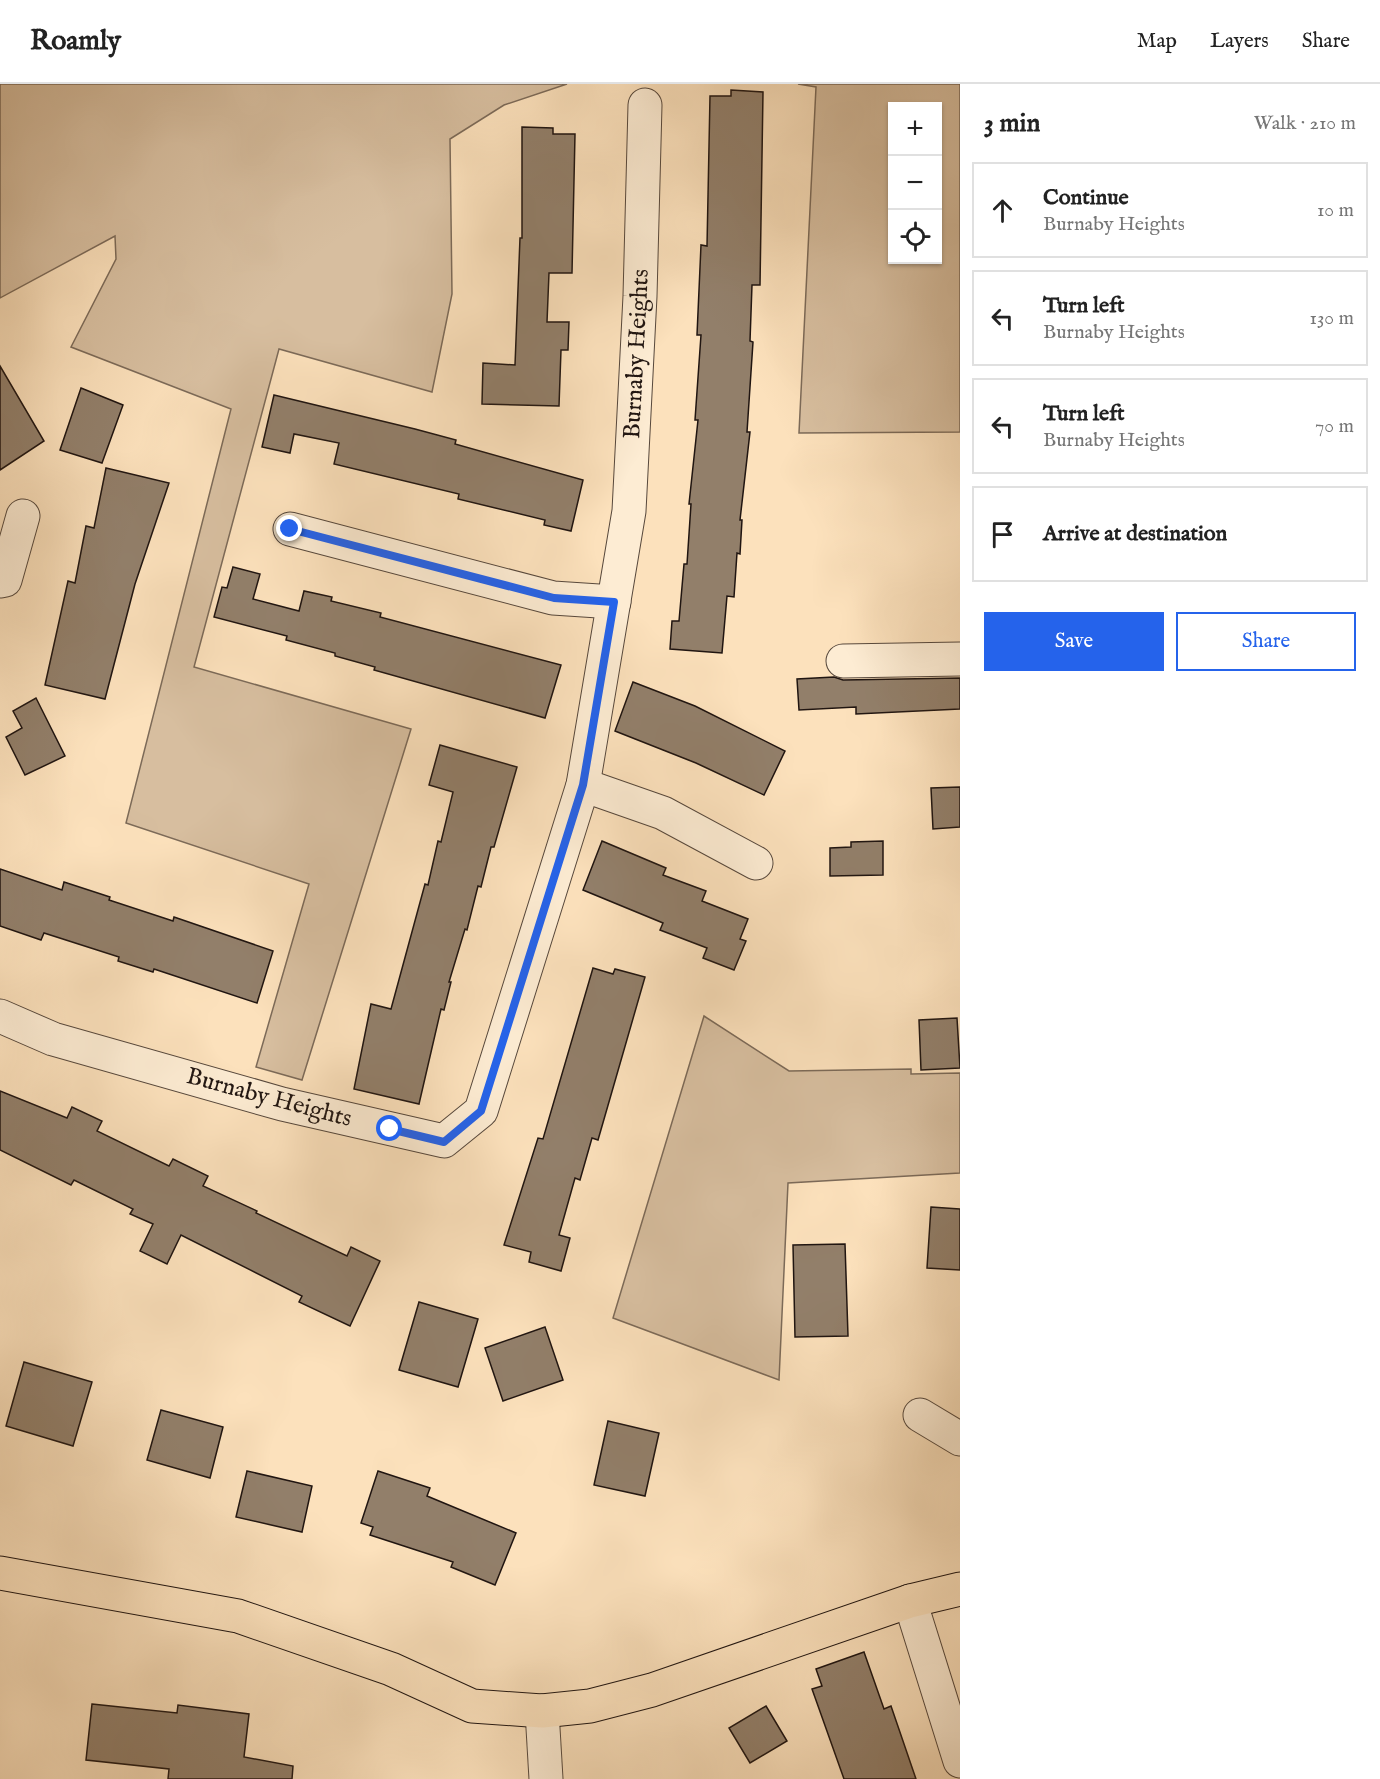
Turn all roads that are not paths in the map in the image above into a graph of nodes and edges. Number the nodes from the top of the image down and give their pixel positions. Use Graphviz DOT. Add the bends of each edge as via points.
graph roads {
  1 [pos="645,105"];
  2 [pos="23,516"];
  3 [pos="290,529"];
  4 [pos="0,580"];
  5 [pos="614,602"];
  6 [pos="960,658"];
  7 [pos="843,661"];
  8 [pos="583,785"];
  9 [pos="756,863"];
  10 [pos="0,1016"];
  11 [pos="920,1415"];
  12 [pos="960,1439"];
  13 [pos="0,1573"];
  14 [pos="960,1589"];
  15 [pos="910,1601"];
  16 [pos="542,1712"];
  17 [pos="960,1761"];
  18 [pos="546,1779"];
  1 -- 5 [label="street, Burnaby Heights" via="629,511"];
  2 -- 4 [label="street" via="5,580"];
  3 -- 5 [label="street" via="554,598"];
  5 -- 8 [label="street, Burnaby Heights"];
  6 -- 7 [label="street"];
  8 -- 9 [label="street" via="663,813"];
  8 -- 10 [label="street, Burnaby Heights" via="481,1111 444,1142 248,1094 53,1039"];
  11 -- 12 [label="street"];
  13 -- 16 [label="main road" via="238,1616 391,1669 472,1707"];
  14 -- 15 [label="main road"];
  15 -- 16 [label="main road" via="652,1690 590,1706"];
  15 -- 17 [label="street"];
  16 -- 18 [label="street"];
}
